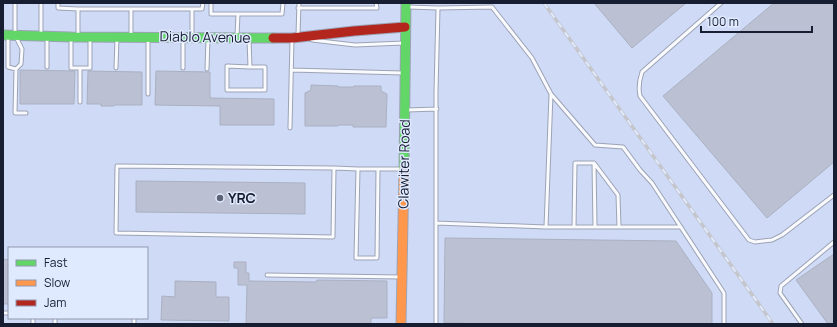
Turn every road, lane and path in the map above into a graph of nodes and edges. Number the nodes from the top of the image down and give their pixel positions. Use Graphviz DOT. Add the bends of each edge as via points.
graph roads {
  1 [pos="58,3"];
  2 [pos="202,3"];
  3 [pos="211,3"];
  4 [pos="282,3"];
  5 [pos="299,3"];
  6 [pos="354,3"];
  7 [pos="376,3"];
  8 [pos="721,3"];
  9 [pos="15,4"];
  10 [pos="41,4"];
  11 [pos="406,5"];
  12 [pos="298,8"];
  13 [pos="354,8"];
  14 [pos="438,8"];
  15 [pos="78,9"];
  16 [pos="131,9"];
  17 [pos="192,9"];
  18 [pos="238,14"];
  19 [pos="406,28"];
  20 [pos="9,35"];
  21 [pos="44,36"];
  22 [pos="117,36"];
  23 [pos="75,37"];
  24 [pos="90,37"];
  25 [pos="131,37"];
  26 [pos="148,37"];
  27 [pos="187,37"];
  28 [pos="208,37"];
  29 [pos="237,38"];
  30 [pos="249,38"];
  31 [pos="295,38"];
  32 [pos="405,43"];
  33 [pos="46,67"];
  34 [pos="250,67"];
  35 [pos="80,68"];
  36 [pos="116,68"];
  37 [pos="183,68"];
  38 [pos="16,69"];
  39 [pos="207,69"];
  40 [pos="291,70"];
  41 [pos="405,73"];
  42 [pos="148,94"];
  43 [pos="552,94"];
  44 [pos="80,102"];
  45 [pos="437,109"];
  46 [pos="406,111"];
  47 [pos="26,113"];
  48 [pos="290,128"];
  49 [pos="594,164"];
  50 [pos="334,168"];
  51 [pos="358,169"];
  52 [pos="378,169"];
  53 [pos="404,169"];
  54 [pos="834,195"];
  55 [pos="436,223"];
  56 [pos="546,227"];
  57 [pos="574,227"];
  58 [pos="595,227"];
  59 [pos="619,227"];
  60 [pos="681,227"];
  61 [pos="834,242"];
  62 [pos="267,275"];
  63 [pos="402,277"];
  64 [pos="401,324"];
  65 [pos="436,324"];
  66 [pos="724,324"];
  67 [pos="802,324"];
  1 -- 15 [label="lane" via="58,8"];
  2 -- 17 [label="lane" via="202,9"];
  3 -- 18 [label="lane" via="211,14"];
  4 -- 18 [label="lane" via="282,14"];
  5 -- 12 [label="lane"];
  6 -- 13 [label="lane"];
  7 -- 13 [label="lane" via="377,8"];
  8 -- 54 [label="lane" via="642,72 639,81 640,96 749,240 772,240 782,235"];
  9 -- 20 [label="lane"];
  10 -- 21 [label="lane"];
  11 -- 14 [label="lane"];
  11 -- 19 [label="street, Clawiter Road"];
  12 -- 13 [label="lane"];
  12 -- 31 [label="lane"];
  14 -- 43 [label="lane" via="492,6 532,58"];
  14 -- 45 [label="lane"];
  15 -- 16 [label="lane"];
  15 -- 23 [label="lane"];
  16 -- 17 [label="lane"];
  16 -- 25 [label="lane"];
  17 -- 27 [label="lane"];
  18 -- 29 [label="lane"];
  19 -- 31 [label="street, Diablo Avenue" via="354,30"];
  19 -- 32 [label="street, Clawiter Road"];
  20 -- 21 [label="street, Diablo Avenue"];
  20 -- 38 [label="lane" via="8,67"];
  20 -- 38 [label="lane" via="22,49 21,64"];
  21 -- 23 [label="street, Diablo Avenue"];
  21 -- 33 [label="lane"];
  22 -- 24 [label="street, Diablo Avenue"];
  22 -- 25 [label="street, Diablo Avenue"];
  22 -- 36 [label="lane"];
  23 -- 24 [label="street, Diablo Avenue"];
  23 -- 35 [label="lane" via="71,68"];
  24 -- 35 [label="lane" via="90,68"];
  25 -- 26 [label="street, Diablo Avenue"];
  26 -- 27 [label="street, Diablo Avenue"];
  26 -- 42 [label="lane"];
  27 -- 28 [label="street, Diablo Avenue"];
  27 -- 37 [label="lane"];
  28 -- 29 [label="street, Diablo Avenue"];
  28 -- 39 [label="lane"];
  29 -- 30 [label="street, Diablo Avenue"];
  30 -- 31 [label="street, Diablo Avenue"];
  30 -- 34 [label="lane"];
  31 -- 32 [label="lane" via="355,45"];
  31 -- 40 [label="lane"];
  32 -- 41 [label="street, Clawiter Road"];
  34 -- 34 [label="lane" via="265,67 265,90 227,90 227,66"];
  35 -- 44 [label="lane"];
  38 -- 47 [label="lane" via="15,112"];
  40 -- 41 [label="lane"];
  40 -- 48 [label="lane"];
  41 -- 46 [label="street, Clawiter Road"];
  43 -- 56 [label="lane"];
  43 -- 60 [label="lane" via="595,145 623,147 652,183"];
  45 -- 46 [label="lane"];
  45 -- 55 [label="lane"];
  46 -- 53 [label="street, Clawiter Road"];
  49 -- 57 [label="lane" via="575,163"];
  49 -- 58 [label="lane"];
  49 -- 59 [label="lane" via="618,195"];
  50 -- 50 [label="lane" via="117,166 116,233 333,237"];
  50 -- 51 [label="lane"];
  51 -- 52 [label="lane"];
  51 -- 52 [label="lane" via="356,258 377,258"];
  52 -- 53 [label="lane"];
  53 -- 63 [label="street, Clawiter Road"];
  55 -- 56 [label="lane"];
  55 -- 65 [label="lane"];
  56 -- 57 [label="lane"];
  57 -- 58 [label="lane"];
  58 -- 59 [label="lane"];
  59 -- 60 [label="lane"];
  60 -- 66 [label="lane" via="724,293"];
  61 -- 67 [label="lane" via="781,286 780,293"];
  62 -- 63 [label="lane"];
  63 -- 64 [label="street, Clawiter Road"];
}
